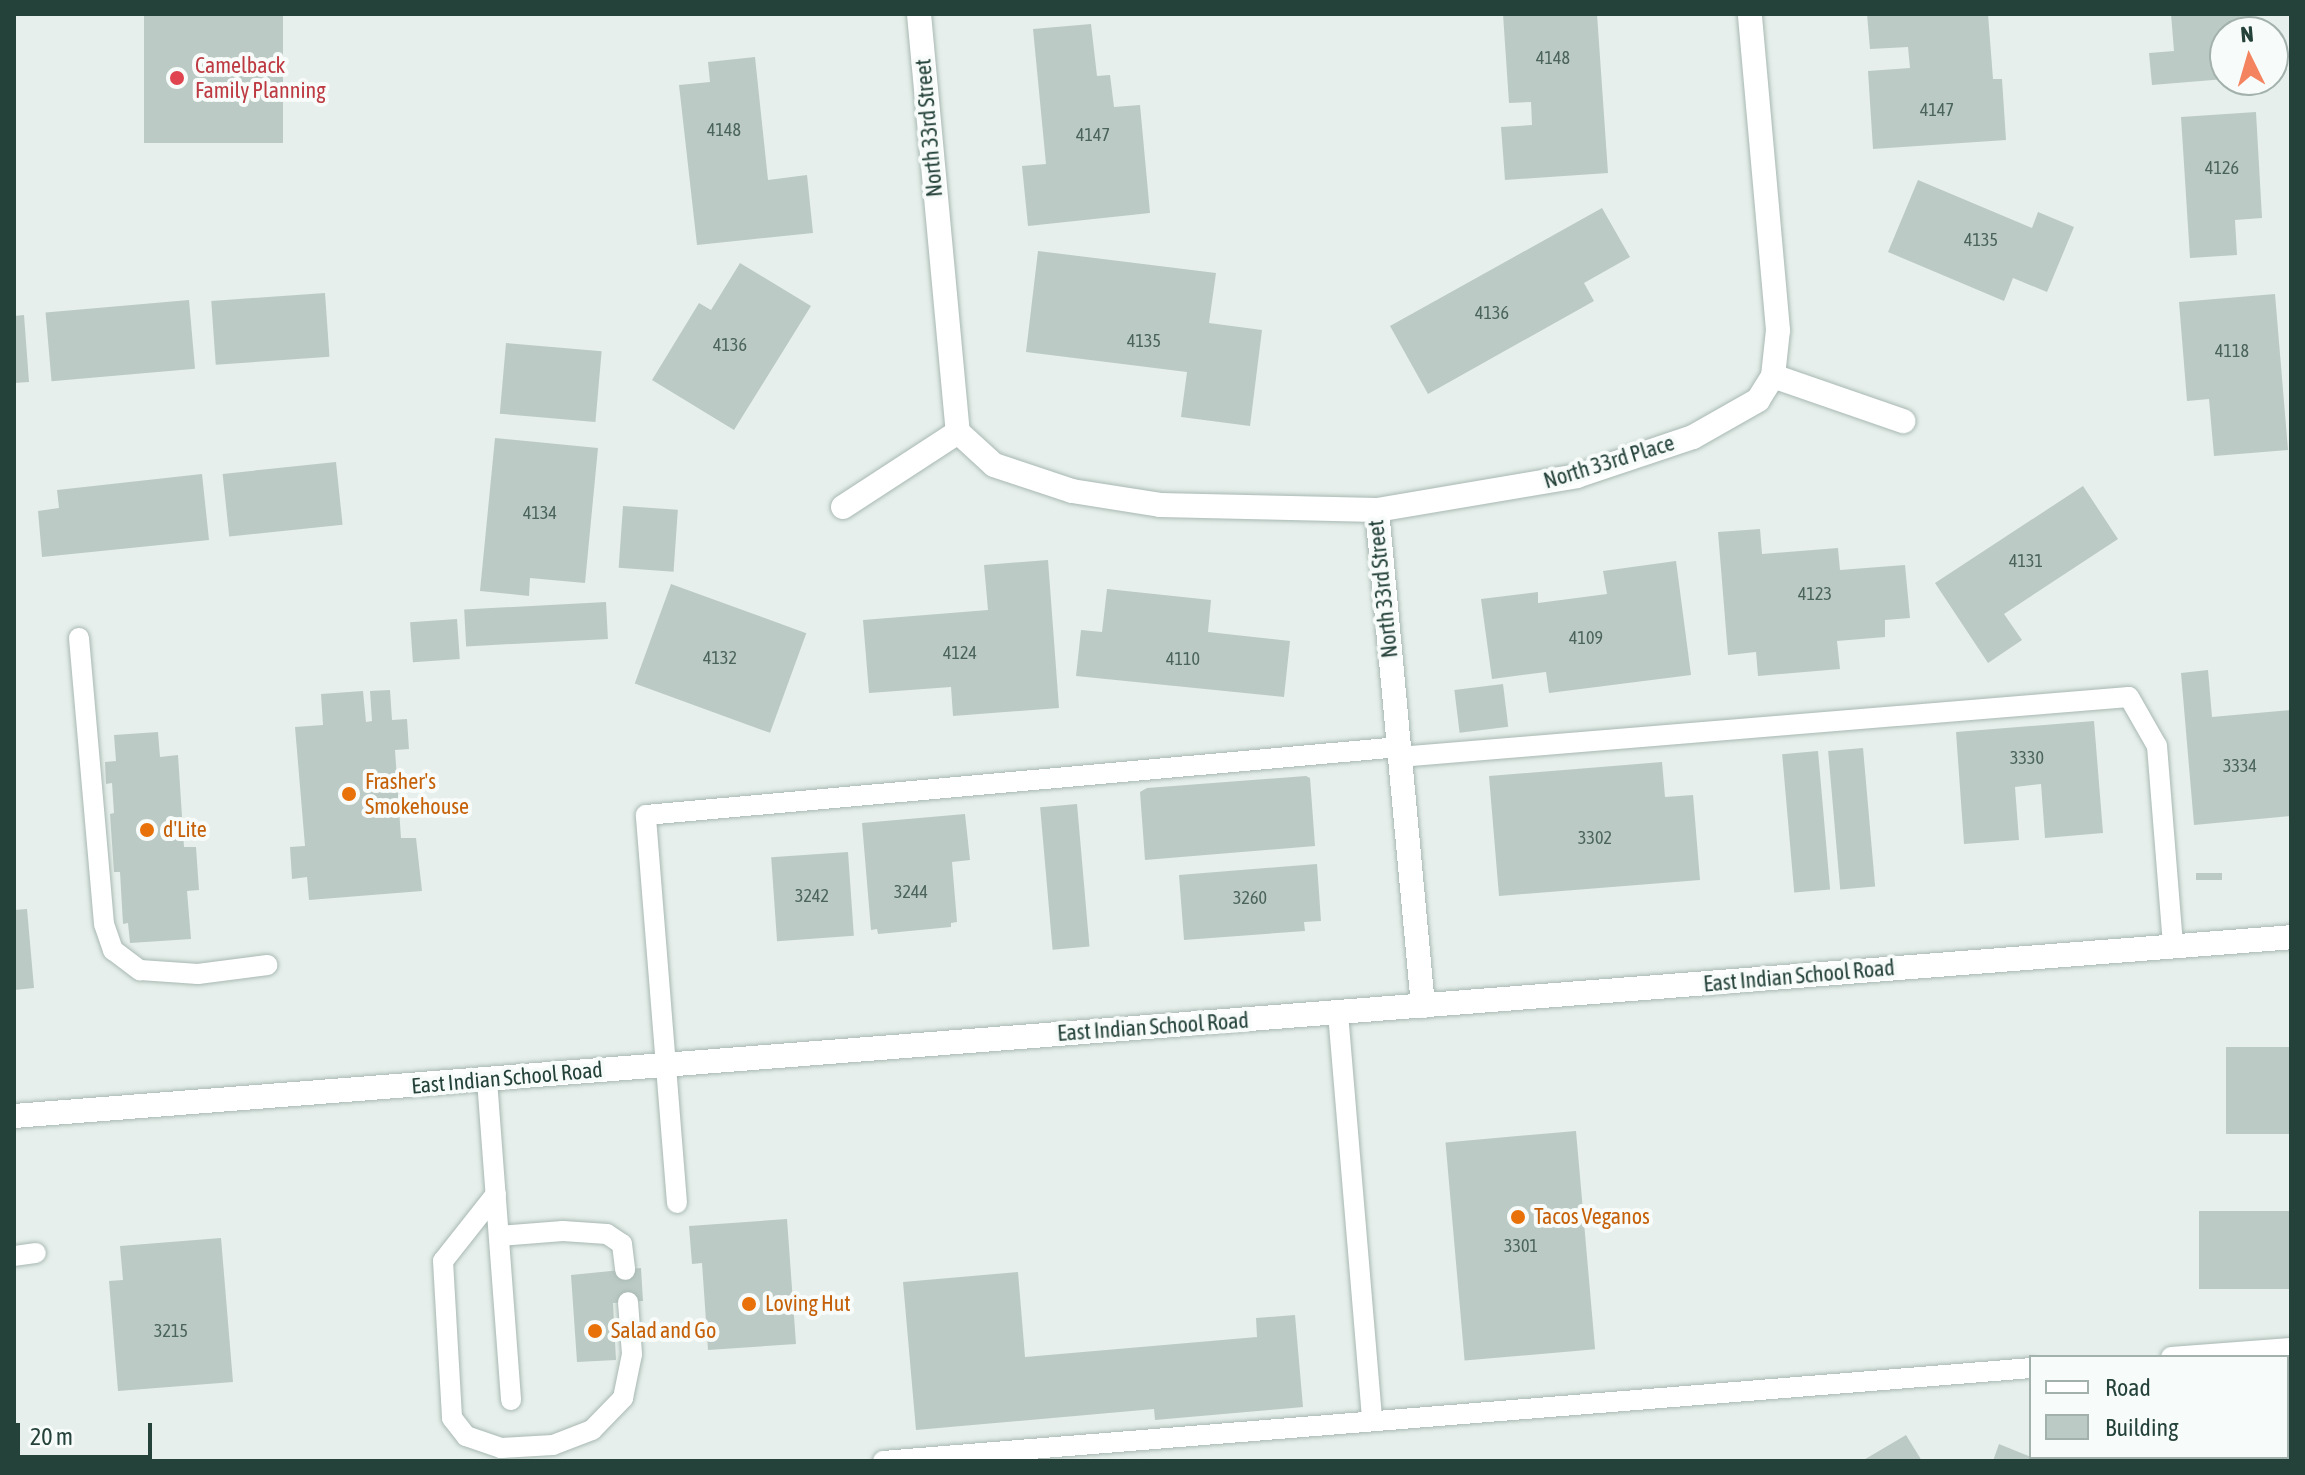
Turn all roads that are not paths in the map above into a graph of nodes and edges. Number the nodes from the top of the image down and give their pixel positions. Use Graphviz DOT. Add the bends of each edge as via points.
graph roads {
  1 [pos="919,14"];
  2 [pos="1750,14"];
  3 [pos="1773,376"];
  4 [pos="1903,421"];
  5 [pos="958,432"];
  6 [pos="843,507"];
  7 [pos="1377,510"];
  8 [pos="79,638"];
  9 [pos="1399,752"];
  10 [pos="2291,937"];
  11 [pos="2173,946"];
  12 [pos="267,965"];
  13 [pos="1423,1006"];
  14 [pos="1338,1013"];
  15 [pos="665,1066"];
  16 [pos="487,1080"];
  17 [pos="14,1116"];
  18 [pos="496,1194"];
  19 [pos="677,1203"];
  20 [pos="499,1236"];
  21 [pos="36,1253"];
  22 [pos="14,1256"];
  23 [pos="625,1270"];
  24 [pos="628,1302"];
  25 [pos="2291,1348"];
  26 [pos="2198,1355"];
  27 [pos="2029,1368"];
  28 [pos="511,1400"];
  29 [pos="1372,1421"];
  30 [pos="883,1461"];
  1 -- 5 [label="street, North 33rd Street"];
  2 -- 3 [label="street" via="1778,330"];
  3 -- 4 [label="street"];
  3 -- 7 [label="street, North 33rd Place" via="1758,400 1693,437 1664,447 1577,476"];
  5 -- 6 [label="street"];
  5 -- 7 [label="street, North 33rd Street" via="994,465 1072,491 1160,505"];
  7 -- 9 [label="street, North 33rd Street"];
  8 -- 12 [label="lane" via="104,924 113,950 140,970 198,974"];
  9 -- 11 [label="lane" via="2129,697 2157,746"];
  9 -- 13 [label="street, North 33rd Street"];
  9 -- 15 [label="lane" via="646,815"];
  10 -- 11 [label="street, East Indian School Road"];
  11 -- 13 [label="street, East Indian School Road"];
  13 -- 14 [label="street, East Indian School Road"];
  14 -- 15 [label="street, East Indian School Road"];
  14 -- 29 [label="lane"];
  15 -- 16 [label="street, East Indian School Road"];
  15 -- 19 [label="lane"];
  16 -- 17 [label="street, East Indian School Road"];
  16 -- 18 [label="lane"];
  18 -- 20 [label="lane"];
  18 -- 24 [label="lane" via="443,1261 452,1418 466,1436 501,1448 553,1445 592,1430 623,1398 632,1354"];
  20 -- 23 [label="lane" via="607,1234 622,1244"];
  20 -- 28 [label="lane"];
  21 -- 22 [label="lane"];
  25 -- 26 [label="lane"];
  27 -- 29 [label="lane"];
  29 -- 30 [label="lane"];
}
